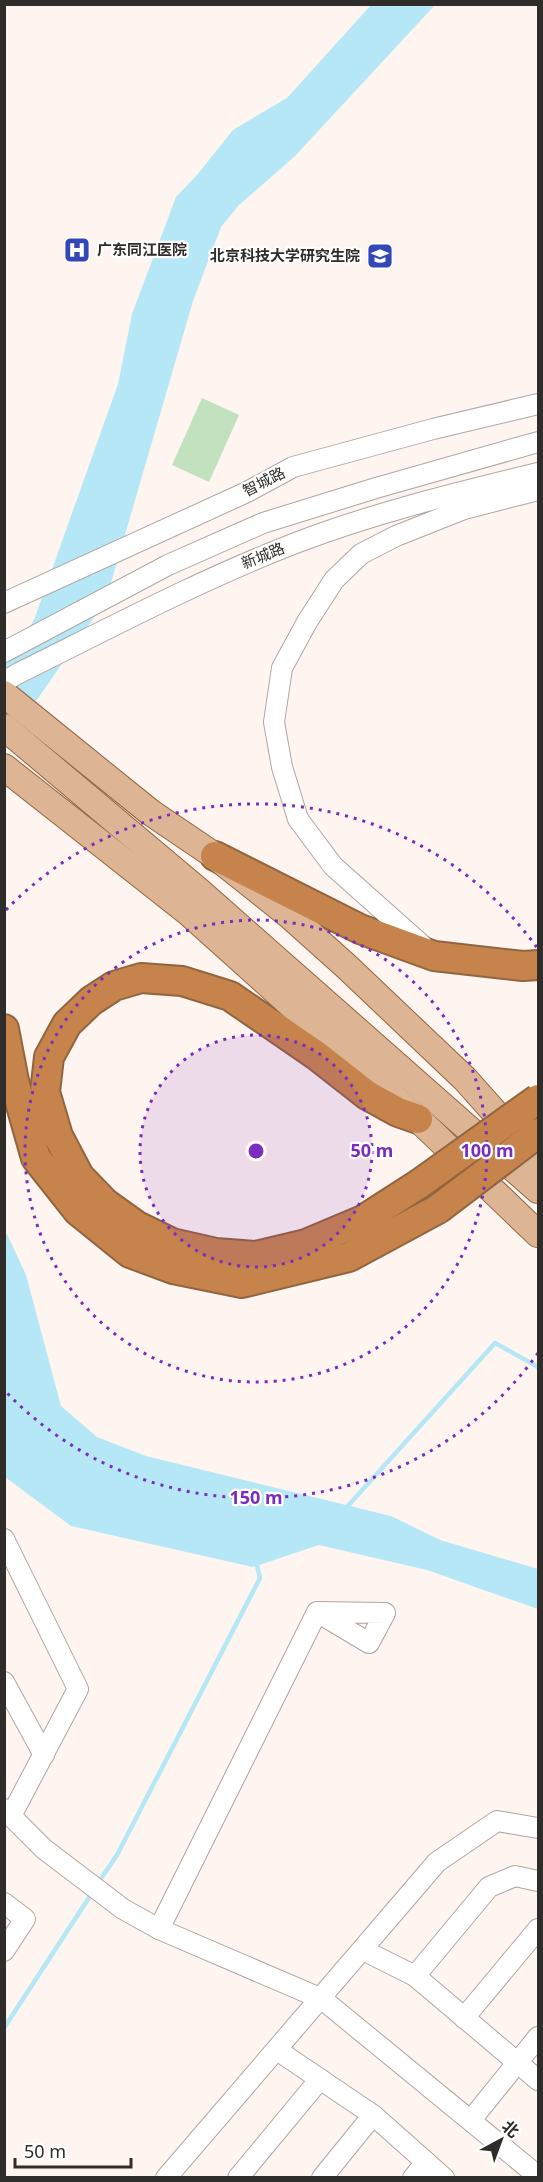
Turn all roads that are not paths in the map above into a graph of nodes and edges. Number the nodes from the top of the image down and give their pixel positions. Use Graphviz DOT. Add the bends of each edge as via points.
graph roads {
  1 [pos="538,404"];
  2 [pos="538,442"];
  3 [pos="538,472"];
  4 [pos="538,490"];
  5 [pos="4,603"];
  6 [pos="4,652"];
  7 [pos="4,682"];
  8 [pos="4,694"];
  9 [pos="4,727"];
  10 [pos="11,772"];
  11 [pos="215,856"];
  12 [pos="434,956"];
  13 [pos="538,965"];
  14 [pos="4,1029"];
  15 [pos="538,1099"];
  16 [pos="418,1119"];
  17 [pos="538,1133"];
  18 [pos="538,1161"];
  19 [pos="538,1190"];
  20 [pos="538,1234"];
  21 [pos="4,1539"];
  22 [pos="317,1612"];
  23 [pos="4,1682"];
  24 [pos="44,1755"];
  25 [pos="8,1812"];
  26 [pos="538,1828"];
  27 [pos="538,1881"];
  28 [pos="4,1903"];
  29 [pos="159,1929"];
  30 [pos="538,1929"];
  31 [pos="363,1950"];
  32 [pos="4,1951"];
  33 [pos="415,1976"];
  34 [pos="322,1999"];
  35 [pos="465,2018"];
  36 [pos="538,2037"];
  37 [pos="277,2050"];
  38 [pos="518,2061"];
  39 [pos="320,2079"];
  40 [pos="538,2080"];
  41 [pos="373,2115"];
  42 [pos="471,2120"];
  43 [pos="426,2162"];
  44 [pos="538,2176"];
  45 [pos="166,2178"];
  46 [pos="238,2178"];
  47 [pos="322,2178"];
  48 [pos="413,2178"];
  49 [pos="444,2178"];
  1 -- 5 [label="street, 智城路" via="293,467 247,492"];
  2 -- 6 [label="street, 新城路" via="263,524 168,565"];
  3 -- 7 [label="street, 新城路" via="415,503 295,543 207,579"];
  4 -- 12 [label="street" via="464,509 361,554 334,580 282,668 274,722 282,768 298,819 333,866"];
  8 -- 11 [label="main road" via="150,812"];
  9 -- 19 [label="main road" via="200,892"];
  10 -- 16 [label="main road" via="189,913"];
  11 -- 12 [label="highway" via="360,929"];
  11 -- 18 [label="main road" via="346,966 465,1079"];
  12 -- 13 [label="highway"];
  14 -- 17 [label="highway, bridge" via="36,1158 78,1211 130,1253 173,1269 242,1283 349,1257 438,1209"];
  15 -- 16 [label="highway, bridge" via="363,1220 306,1244 256,1256 216,1253 172,1243 137,1226 105,1203 79,1176 57,1136 45,1092 49,1057 67,1024 91,1001 114,987 141,978 182,981 230,996 368,1095"];
  16 -- 20 [label="main road"];
  21 -- 24 [label="street" via="78,1689"];
  22 -- 29 [label="street"];
  23 -- 24 [label="street"];
  24 -- 25 [label="street"];
  25 -- 29 [label="street" via="44,1850"];
  26 -- 31 [label="street" via="497,1821 437,1862"];
  27 -- 33 [label="street" via="515,1876 489,1887"];
  28 -- 32 [label="street" via="25,1919"];
  29 -- 34 [label="street"];
  30 -- 35 [label="street"];
  31 -- 33 [label="street"];
  31 -- 34 [label="street"];
  33 -- 35 [label="street"];
  34 -- 37 [label="street"];
  34 -- 42 [label="street"];
  35 -- 38 [label="street"];
  36 -- 38 [label="street"];
  37 -- 39 [label="street"];
  37 -- 45 [label="street"];
  38 -- 40 [label="street"];
  38 -- 42 [label="street"];
  39 -- 41 [label="street"];
  39 -- 46 [label="street"];
  41 -- 43 [label="street"];
  41 -- 47 [label="street"];
  42 -- 44 [label="street"];
  43 -- 48 [label="street"];
  43 -- 49 [label="street"];
}
